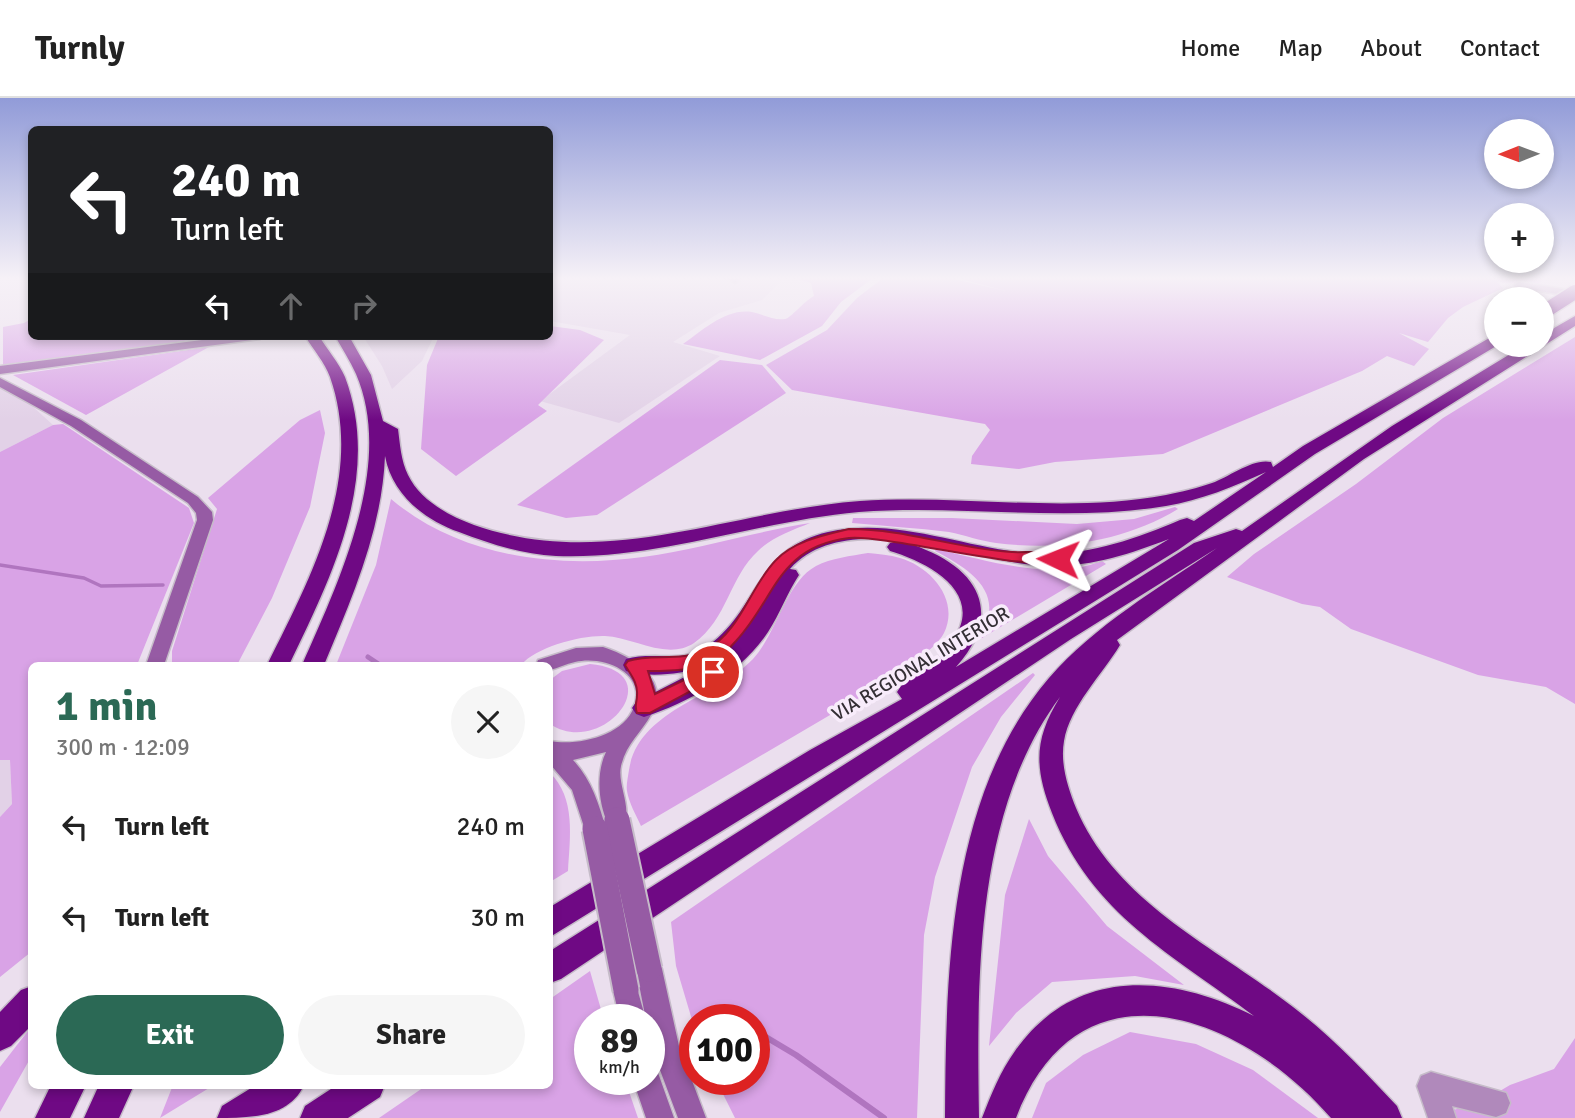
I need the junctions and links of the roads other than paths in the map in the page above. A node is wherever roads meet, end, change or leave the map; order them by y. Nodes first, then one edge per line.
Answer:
1 (229, 340) edge
2 (315, 340) edge
3 (344, 340) edge
4 (1484, 347) edge
5 (1515, 357) edge
6 (0, 370) edge
7 (2, 385) edge
8 (374, 423) junction
9 (1309, 450) junction
10 (1224, 507) junction
11 (1261, 526) junction
12 (1118, 629) junction
13 (156, 662) edge
14 (279, 662) edge
15 (314, 662) edge
16 (551, 662) edge
17 (634, 665) junction
18 (644, 708) junction
19 (628, 730) junction
20 (553, 751) edge
21 (553, 753) edge
22 (819, 757) junction
23 (605, 823) junction
24 (553, 921) edge
25 (553, 966) edge
26 (629, 1004) edge
27 (28, 1005) edge
28 (0, 1035) edge
29 (67, 1089) edge
30 (281, 1089) edge
31 (362, 1089) edge
32 (652, 1095) edge
33 (1496, 1103) dead end
34 (52, 1118) edge
35 (234, 1118) edge
36 (317, 1118) edge
37 (660, 1118) edge
38 (692, 1118) edge
39 (962, 1118) edge
40 (999, 1118) edge
41 (1353, 1118) edge
42 (1385, 1118) edge
43 (1442, 1118) edge

1 - 6 main road
2 - 14 highway
3 - 8 highway
4 - 9 highway, VIA REGIONAL INTERIOR
5 - 11 highway
7 - 13 main road
8 - 9 highway
8 - 15 highway
9 - 10 highway, VIA REGIONAL INTERIOR
10 - 17 highway
10 - 22 highway, VIA REGIONAL INTERIOR
11 - 12 highway
11 - 25 highway
12 - 39 highway
12 - 42 highway
16 - 17 main road
17 - 18 main road
18 - 19 main road
18 - 22 highway
19 - 20 main road
19 - 23 main road
21 - 23 main road
22 - 24 highway, VIA REGIONAL INTERIOR
23 - 26 main road, bridge
23 - 38 main road, bridge
27 - 28 highway
29 - 34 highway
30 - 35 highway
31 - 36 highway
32 - 37 main road
33 - 43 street
40 - 41 highway

